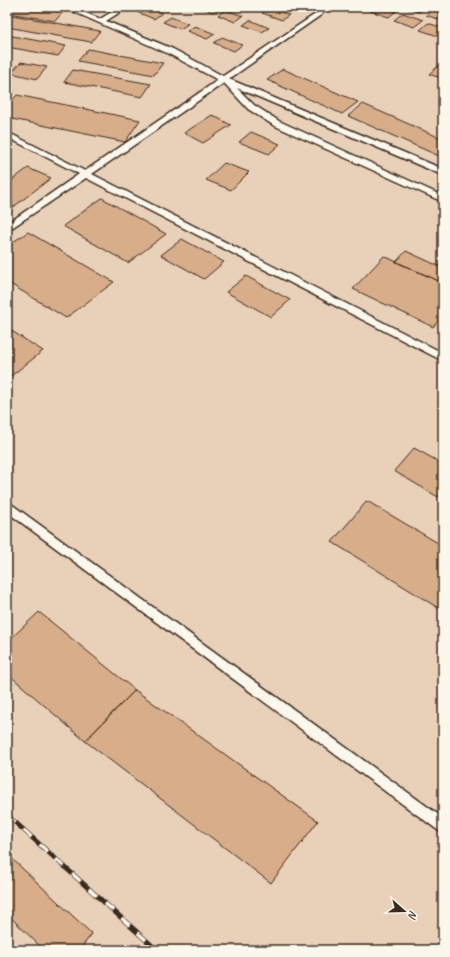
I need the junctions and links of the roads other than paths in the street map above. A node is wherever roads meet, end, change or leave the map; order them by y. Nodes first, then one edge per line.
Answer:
1 (66, 7) edge
2 (125, 7) edge
3 (325, 7) edge
4 (100, 22) junction
5 (225, 80) junction
6 (7, 134) edge
7 (443, 172) edge
8 (85, 173) junction
9 (443, 198) edge
10 (7, 228) edge
11 (443, 357) edge
12 (7, 506) edge
13 (443, 827) edge

1 - 4 lane
2 - 4 lane
3 - 5 lane
4 - 5 lane
5 - 7 lane
5 - 8 lane
5 - 9 lane
6 - 8 lane
8 - 10 lane
8 - 11 lane
12 - 13 lane

